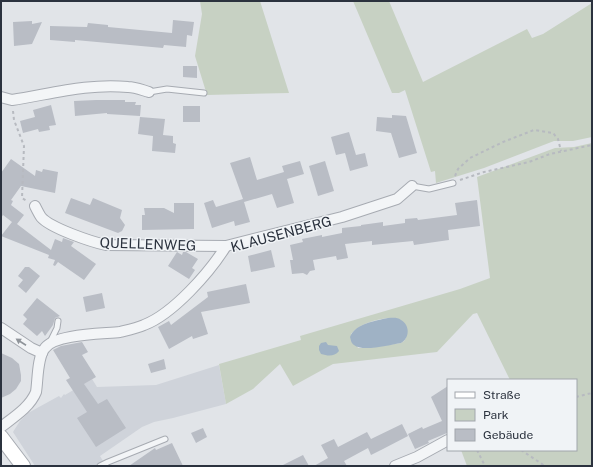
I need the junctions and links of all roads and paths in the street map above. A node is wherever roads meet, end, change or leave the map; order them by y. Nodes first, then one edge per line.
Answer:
1 (149, 92) joint
2 (204, 93) dead end
3 (1, 97) edge
4 (12, 100) junction
5 (592, 145) edge
6 (561, 151) junction
7 (453, 183) junction
8 (412, 186) joint
9 (35, 206) joint
10 (226, 246) junction
11 (58, 321) dead end
12 (1, 328) edge
13 (50, 343) junction
14 (42, 353) junction
15 (592, 393) edge
16 (577, 397) edge
17 (1, 427) edge
18 (1, 437) edge
19 (165, 439) dead end
20 (447, 441) edge
21 (478, 451) edge
22 (522, 451) edge
23 (18, 463) edge
24 (100, 466) edge
25 (395, 466) edge
26 (485, 466) edge
27 (545, 466) edge

1 - 2 lane
1 - 4 street
3 - 4 street
4 - 9 path
5 - 6 path
6 - 7 path
6 - 7 path
7 - 8 lane, KLAUSENBERG
8 - 10 street, KLAUSENBERG
9 - 10 street, QUELLENWEG
10 - 13 street, KLAUSENBERG
11 - 13 lane
14 -> 12 street
13 - 14 street
14 - 17 street
15 - 16 path
18 - 23 main road
19 - 24 lane
20 - 25 street
21 - 26 path
22 - 27 path

